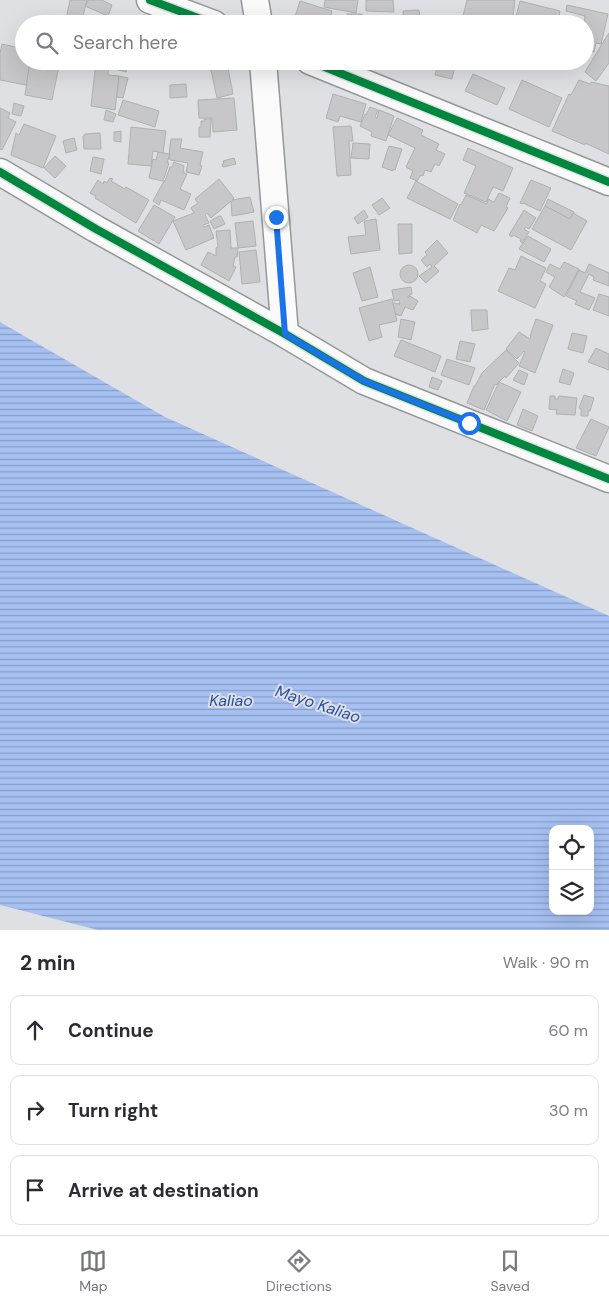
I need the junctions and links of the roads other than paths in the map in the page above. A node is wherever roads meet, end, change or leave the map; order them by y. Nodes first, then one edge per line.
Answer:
1 (150, 0) edge
2 (255, 0) edge
3 (190, 15) edge
4 (258, 15) edge
5 (264, 70) edge
6 (332, 70) edge
7 (0, 172) edge
8 (609, 182) edge
9 (285, 334) junction
10 (609, 479) edge

1 - 3 street
2 - 4 street
5 - 9 street
6 - 8 street
7 - 9 street
9 - 10 street

